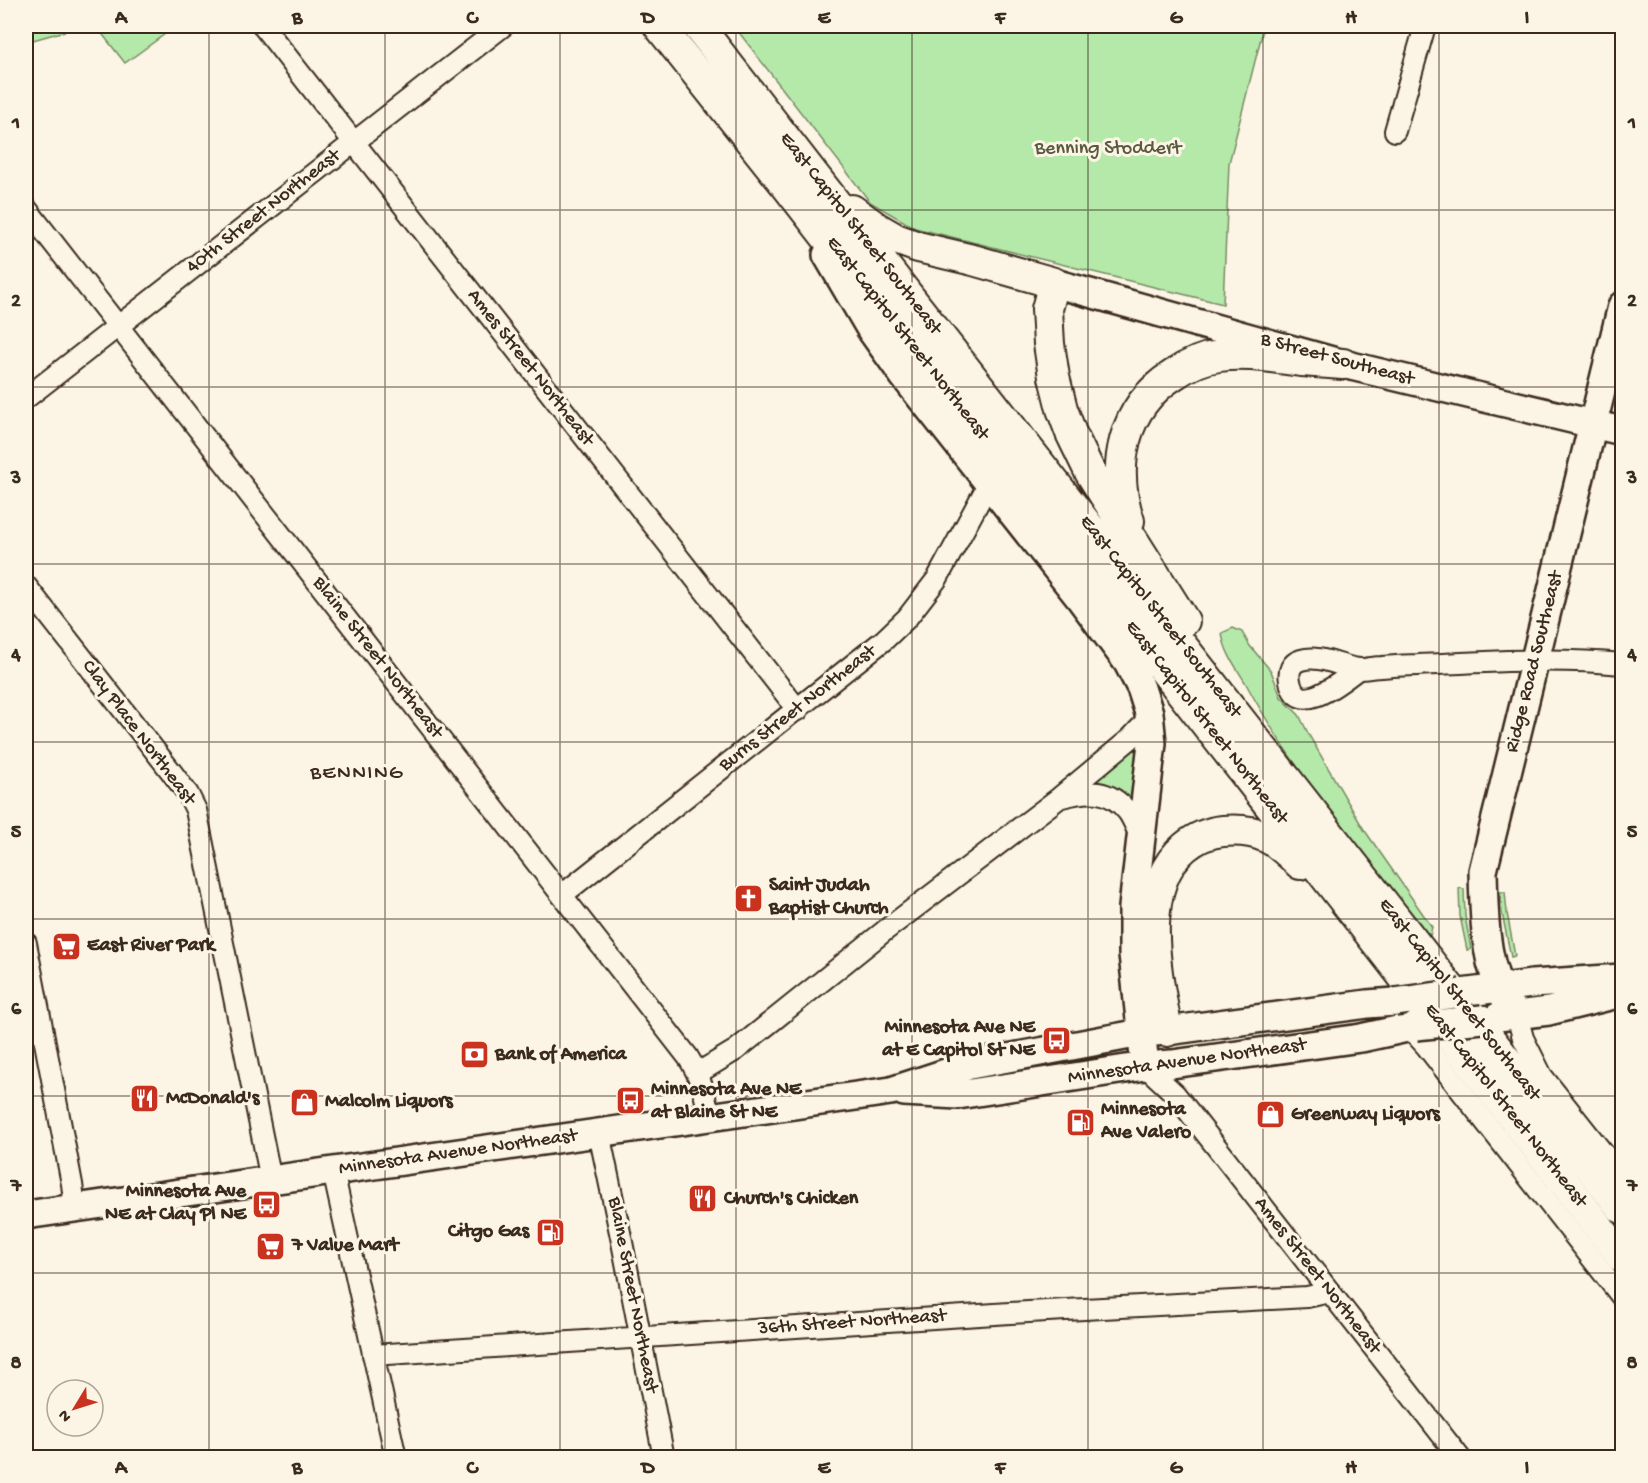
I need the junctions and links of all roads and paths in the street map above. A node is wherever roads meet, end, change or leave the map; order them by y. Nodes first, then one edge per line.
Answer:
1 (263, 26) edge
2 (503, 26) edge
3 (659, 26) edge
4 (698, 26) edge
5 (1425, 26) edge
6 (1395, 131) dead end
7 (354, 142) junction
8 (801, 181) junction
9 (26, 208) edge
10 (1054, 283) junction
11 (1623, 306) edge
12 (118, 326) junction
13 (1343, 364) junction
14 (1616, 365) edge
15 (26, 398) edge
16 (1594, 424) junction
17 (1623, 431) edge
18 (989, 483) junction
19 (1148, 562) junction
20 (26, 586) edge
21 (1536, 660) junction
22 (1623, 664) edge
23 (1358, 669) dead end
24 (798, 710) junction
25 (1149, 713) junction
26 (1278, 767) junction
27 (1059, 798) junction
28 (1142, 838) junction
29 (562, 895) junction
30 (26, 943) edge
31 (1397, 967) junction
32 (1623, 978) edge
33 (1499, 988) junction
34 (1623, 993) edge
35 (1517, 1015) junction
36 (1412, 1026) junction
37 (1154, 1032) junction
38 (1172, 1064) junction
39 (1145, 1066) junction
40 (698, 1073) junction
41 (891, 1091) junction
42 (1175, 1094) junction
43 (709, 1117) junction
44 (599, 1133) junction
45 (333, 1171) junction
46 (1623, 1178) edge
47 (271, 1180) junction
48 (75, 1208) junction
49 (1623, 1208) edge
50 (26, 1215) edge
51 (1623, 1257) edge
52 (1329, 1292) junction
53 (1623, 1297) edge
54 (641, 1338) junction
55 (373, 1355) junction
56 (396, 1458) edge
57 (664, 1458) edge
58 (1460, 1458) edge

1 - 7 street, Ames Street Northeast
2 - 7 street, 40th Street Northeast
3 - 8 main road, East Capitol Street Northeast
4 - 8 main road, East Capitol Street Southeast
5 - 6 street
7 - 12 street, 40th Street Northeast
7 - 24 street, Ames Street Northeast
8 - 10 main road
8 - 18 main road, East Capitol Street Northeast
8 - 26 main road, East Capitol Street Southeast
8 - 31 main road, East Capitol Street Northeast
9 - 12 street, Blaine Street Northeast
10 - 13 main road, B Street Southeast
10 - 19 main road
11 - 14 main road, Ridge Road Southeast
12 - 15 street, 40th Street Northeast
12 - 29 street, Blaine Street Northeast
13 - 16 main road, B Street Southeast
13 - 19 main road
14 - 16 main road, Ridge Road Southeast
16 - 17 main road, B Street Southeast
16 - 21 main road, Ridge Road Southeast
18 - 24 street, Burns Street Northeast
18 - 25 main road, East Capitol Street Northeast
19 - 26 main road
20 - 47 street, Clay Place Northeast
21 - 22 street
21 - 23 street
21 - 33 main road, Ridge Road Southeast
24 - 29 street, Burns Street Northeast
25 - 27 street
25 - 28 main road, East Capitol Street Northeast
26 - 49 main road, East Capitol Street Southeast
27 - 28 street
27 - 40 street
28 - 37 main road, East Capitol Street Northeast
29 - 40 street, Blaine Street Northeast
30 - 48 street
31 - 37 main road
31 - 51 main road, East Capitol Street Northeast
32 - 33 main road, Minnesota Avenue Northeast
33 - 35 main road, Ridge Road Southeast
33 - 37 main road, Minnesota Avenue Northeast, bridge
34 - 35 main road, Minnesota Avenue Northeast
35 - 36 main road, Minnesota Avenue Northeast, bridge
35 - 46 street, East Capitol Street Southeast
36 - 38 main road, Minnesota Avenue Northeast
36 - 53 street, East Capitol Street Northeast
37 - 38 main road
37 - 39 main road
37 - 41 main road, Minnesota Avenue Northeast
38 - 39 main road, Minnesota Avenue Northeast
38 - 42 street
39 - 41 main road, Minnesota Avenue Northeast
39 - 42 street, Ames Street Northeast
40 - 43 street, Blaine Street Northeast
41 - 43 main road, Minnesota Avenue Northeast
42 - 52 street, Ames Street Northeast
43 - 44 main road, Minnesota Avenue Northeast
44 - 45 main road, Minnesota Avenue Northeast
44 - 54 street, Blaine Street Northeast
45 - 47 main road, Minnesota Avenue Northeast
45 - 55 street
47 - 48 main road, Minnesota Avenue Northeast
48 - 50 main road, Minnesota Avenue Northeast
52 - 54 street, 36th Street Northeast
52 - 58 street, Ames Street Northeast
54 - 55 street, 36th Street Northeast
54 - 57 street, Blaine Street Northeast
55 - 56 street

